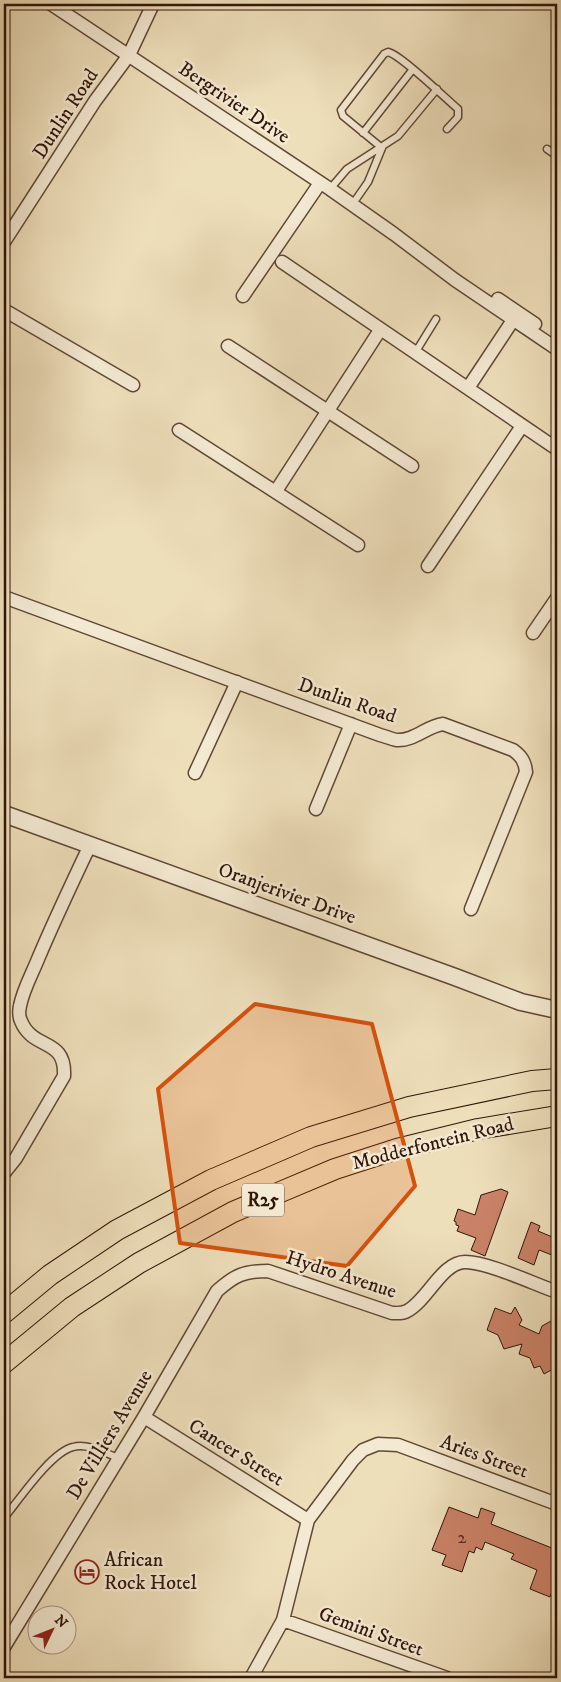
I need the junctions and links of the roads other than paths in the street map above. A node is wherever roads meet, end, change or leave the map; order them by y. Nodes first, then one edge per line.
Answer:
1 (51, 4) edge
2 (153, 4) edge
3 (129, 55) junction
4 (413, 69) junction
5 (437, 90) junction
6 (447, 129) dead end
7 (363, 133) junction
8 (382, 148) junction
9 (547, 148) dead end
10 (557, 156) edge
11 (325, 186) junction
12 (352, 205) junction
13 (4, 242) edge
14 (282, 262) dead end
15 (242, 296) dead end
16 (4, 310) edge
17 (516, 316) junction
18 (436, 319) dead end
19 (380, 330) junction
20 (557, 339) edge
21 (228, 346) dead end
22 (557, 349) edge
23 (415, 353) junction
24 (133, 385) dead end
25 (468, 388) junction
26 (328, 411) junction
27 (522, 426) junction
28 (179, 430) dead end
29 (557, 449) edge
30 (412, 466) dead end
31 (276, 491) junction
32 (358, 545) dead end
33 (428, 566) dead end
34 (4, 597) edge
35 (557, 598) edge
36 (533, 633) dead end
37 (236, 682) junction
38 (351, 724) junction
39 (195, 773) dead end
40 (316, 809) dead end
41 (4, 814) edge
42 (90, 845) junction
43 (471, 909) dead end
44 (557, 1010) edge
45 (557, 1079) edge
46 (557, 1116) edge
47 (4, 1173) edge
48 (268, 1271) joint
49 (557, 1292) edge
50 (4, 1313) edge
51 (4, 1363) edge
52 (144, 1418) junction
53 (118, 1458) junction
54 (557, 1504) edge
55 (4, 1518) edge
56 (308, 1520) junction
57 (283, 1620) junction
58 (4, 1647) edge
59 (251, 1678) edge
60 (447, 1678) edge

1 - 3 street, Bergrivier Drive
2 - 3 street, Dunlin Road
3 - 11 street, Bergrivier Drive
3 - 13 street, Dunlin Road
4 - 5 lane
4 - 7 lane
4 - 7 lane
5 - 6 lane
5 - 8 lane
7 - 8 lane
8 - 11 lane
8 - 12 lane
9 - 10 lane
11 - 12 street, Bergrivier Drive
11 - 15 street
12 - 17 street, Bergrivier Drive
14 - 19 street
16 - 24 street
17 - 20 street, Bergrivier Drive
17 - 22 street, Bergrivier Drive
17 - 25 street
18 - 23 lane
19 - 23 street
19 - 26 street
21 - 26 street
23 - 25 street
25 - 27 street
26 - 30 street
26 - 31 street
27 - 29 street
27 - 33 street
28 - 31 street
31 - 32 street
34 - 37 street, Dunlin Road
35 - 36 street
37 - 38 street, Dunlin Road
37 - 39 street
38 - 40 street
38 - 43 street, Dunlin Road
41 - 42 street, Oranjerivier Drive
42 - 44 street, Oranjerivier Drive
42 - 47 street
45 - 50 main road, Modderfontein Road / R25
46 - 51 main road, Modderfontein Road / R25
48 - 49 street, Hydro Avenue
48 - 52 street, De Villiers Avenue
52 - 53 street, De Villiers Avenue
52 - 56 street, Cancer Street
53 - 55 lane
53 - 58 street, De Villiers Avenue
54 - 56 street, Aries Street
56 - 57 street
57 - 59 street
57 - 60 street, Gemini Street

